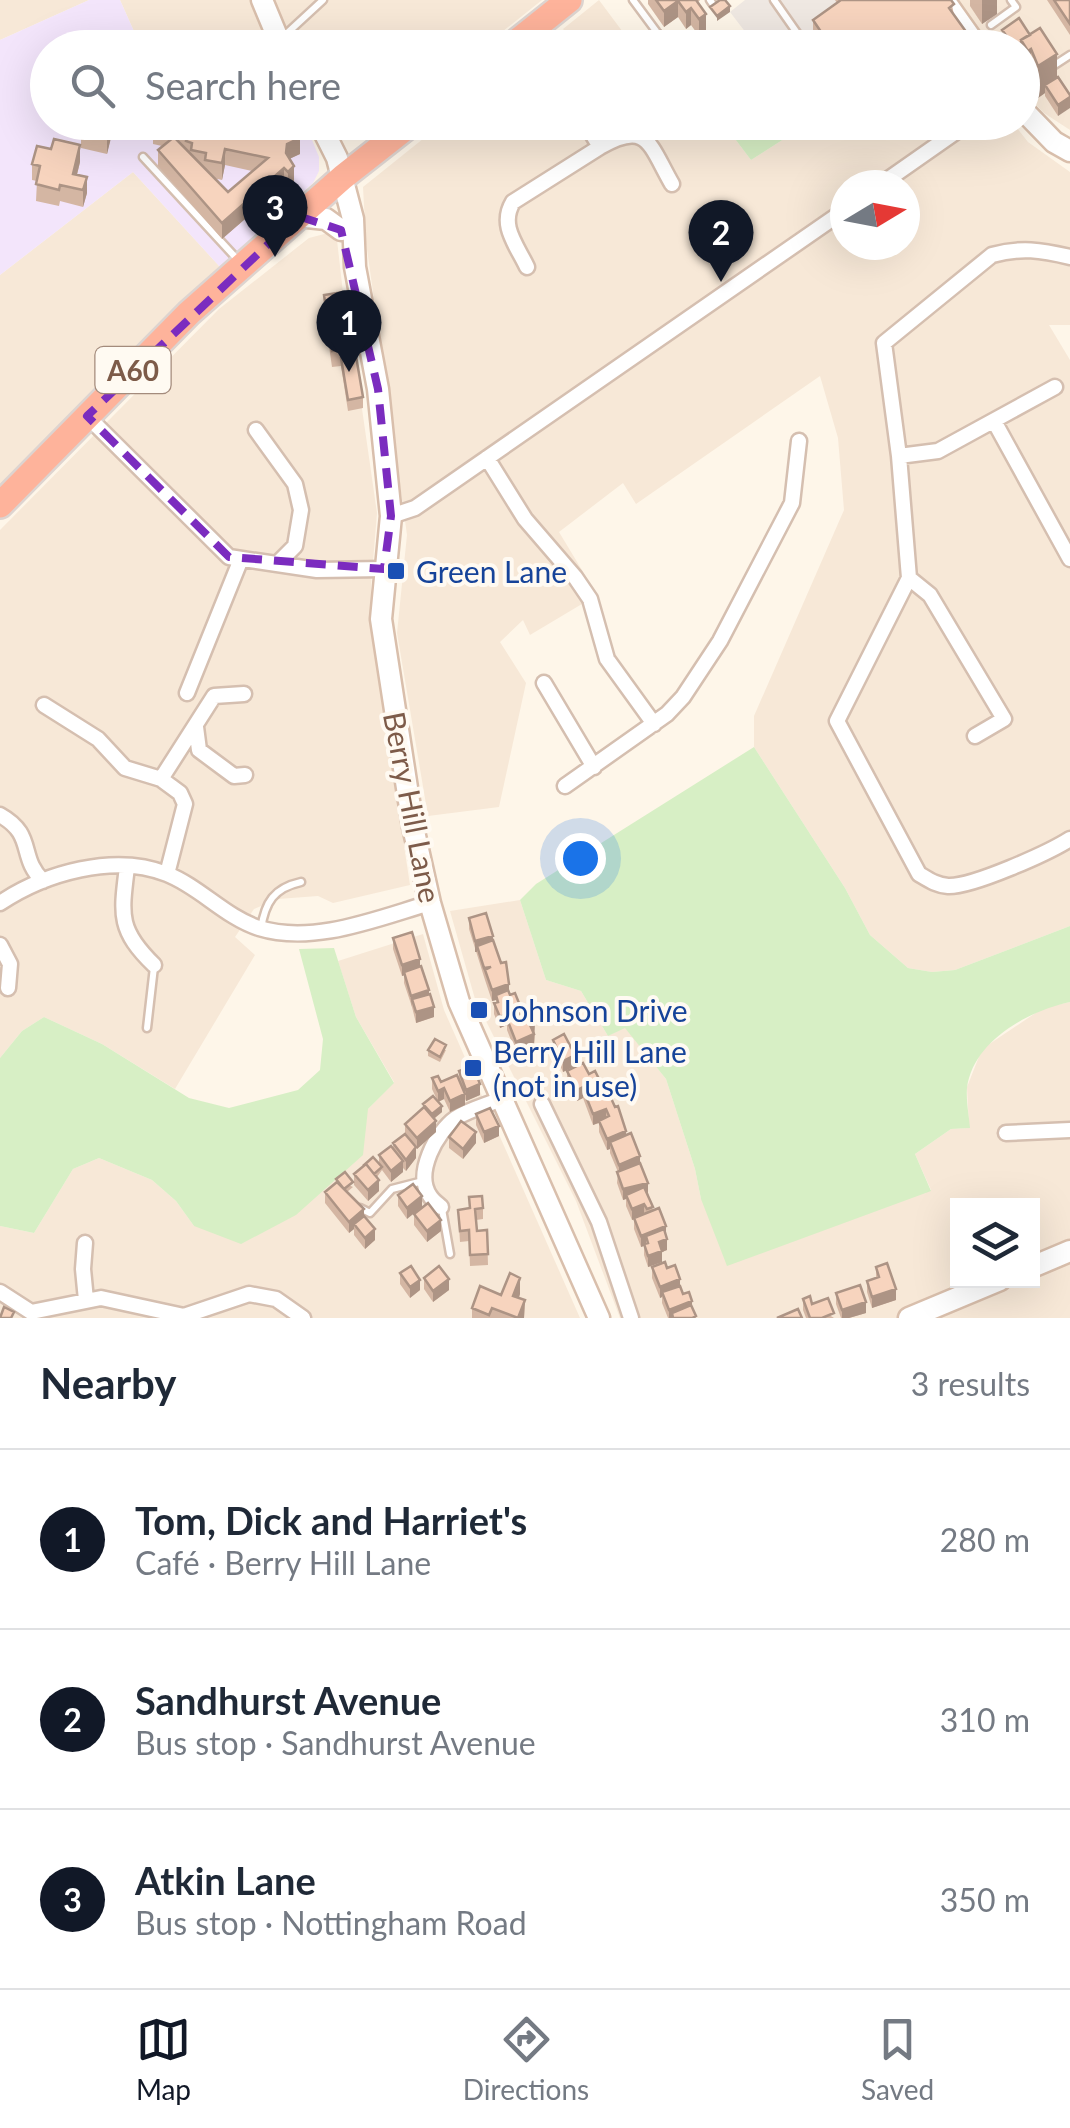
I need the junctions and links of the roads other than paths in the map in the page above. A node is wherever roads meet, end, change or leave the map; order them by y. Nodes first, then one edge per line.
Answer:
1 (262, 0) edge
2 (323, 0) edge
3 (569, 0) edge
4 (634, 0) edge
5 (774, 0) edge
6 (944, 0) edge
7 (1011, 0) edge
8 (991, 25) dead end
9 (275, 30) edge
10 (294, 30) edge
11 (538, 30) edge
12 (655, 30) edge
13 (795, 30) edge
14 (965, 30) edge
15 (1070, 55) edge
16 (1050, 68) edge
17 (1040, 128) edge
18 (323, 140) edge
19 (390, 140) edge
20 (596, 140) edge
21 (613, 140) edge
22 (645, 140) edge
23 (944, 140) edge
24 (600, 147) junction
25 (1070, 151) edge
26 (143, 157) dead end
27 (901, 170) edge
28 (337, 182) junction
29 (672, 184) dead end
30 (298, 216) junction
31 (830, 220) edge
32 (341, 230) junction
33 (1070, 257) edge
34 (242, 265) junction
35 (527, 267) dead end
36 (355, 268) junction
37 (1055, 387) dead end
38 (87, 416) junction
39 (994, 421) junction
40 (256, 430) dead end
41 (799, 441) dead end
42 (899, 456) junction
43 (486, 458) junction
44 (0, 506) edge
45 (391, 516) junction
46 (1064, 534) edge
47 (241, 559) junction
48 (1070, 559) edge
49 (276, 564) junction
50 (384, 569) junction
51 (909, 578) junction
52 (544, 683) dead end
53 (187, 694) dead end
54 (244, 694) dead end
55 (44, 706) dead end
56 (654, 724) junction
57 (196, 726) junction
58 (974, 736) dead end
59 (594, 767) junction
60 (245, 775) dead end
61 (161, 780) junction
62 (566, 786) dead end
63 (0, 815) edge
64 (1070, 840) edge
65 (127, 867) junction
66 (167, 874) junction
67 (44, 880) junction
68 (301, 882) dead end
69 (430, 902) junction
70 (0, 904) edge
71 (261, 929) junction
72 (0, 946) edge
73 (154, 965) joint
74 (8, 988) dead end
75 (147, 1028) dead end
76 (501, 1099) junction
77 (542, 1104) dead end
78 (1070, 1130) edge
79 (1011, 1138) dead end
80 (424, 1181) junction
81 (352, 1200) edge
82 (442, 1208) joint
83 (84, 1244) dead end
84 (1070, 1252) edge
85 (450, 1254) dead end
86 (1040, 1264) edge
87 (981, 1288) edge
88 (0, 1292) edge
89 (86, 1300) junction
90 (48, 1314) edge
91 (184, 1317) edge
92 (304, 1318) edge
93 (599, 1318) edge
94 (631, 1318) edge
95 (908, 1318) edge

1 - 9 street
2 - 10 lane
3 - 11 highway
4 - 12 lane
5 - 13 lane
6 - 14 street
7 - 8 lane
15 - 16 lane
17 - 25 street
18 - 28 street
19 - 28 highway, A60
20 - 24 street
21 - 24 street
22 - 29 street
23 - 27 street
24 - 35 street
26 - 34 lane
28 - 30 highway, A60
28 - 32 street, Berry Hill Lane
28 - 36 street, Berry Hill Lane
30 - 32 street
30 - 34 highway, A60
31 - 43 street
32 - 36 street, Berry Hill Lane
33 - 42 street
34 - 38 highway, A60
36 - 45 street, Berry Hill Lane
37 - 39 street
38 - 44 highway, A60
38 - 47 street
39 - 42 street
39 - 46 street
40 - 49 street
41 - 56 street
42 - 51 street
43 - 45 street
43 - 56 street
45 - 50 street, Berry Hill Lane
46 - 48 street
47 - 49 street
47 - 53 street
49 - 50 street
50 - 69 street, Berry Hill Lane
51 - 58 street
51 - 64 street
52 - 59 street
54 - 57 street
55 - 61 street
56 - 59 street
57 - 60 street
57 - 61 street
59 - 62 street
61 - 66 street
63 - 67 street
65 - 66 street
65 - 67 street
65 - 73 street
66 - 71 street
67 - 70 street
68 - 71 lane
69 - 71 street
69 - 76 street, Berry Hill Lane
72 - 74 street
73 - 75 lane
76 - 80 street
76 - 93 street, Berry Hill Lane
77 - 94 street
78 - 79 street
80 - 81 lane
80 - 82 street
82 - 85 lane
83 - 89 street
84 - 86 street
87 - 95 street
88 - 90 street
89 - 90 street
89 - 91 street
91 - 92 street

